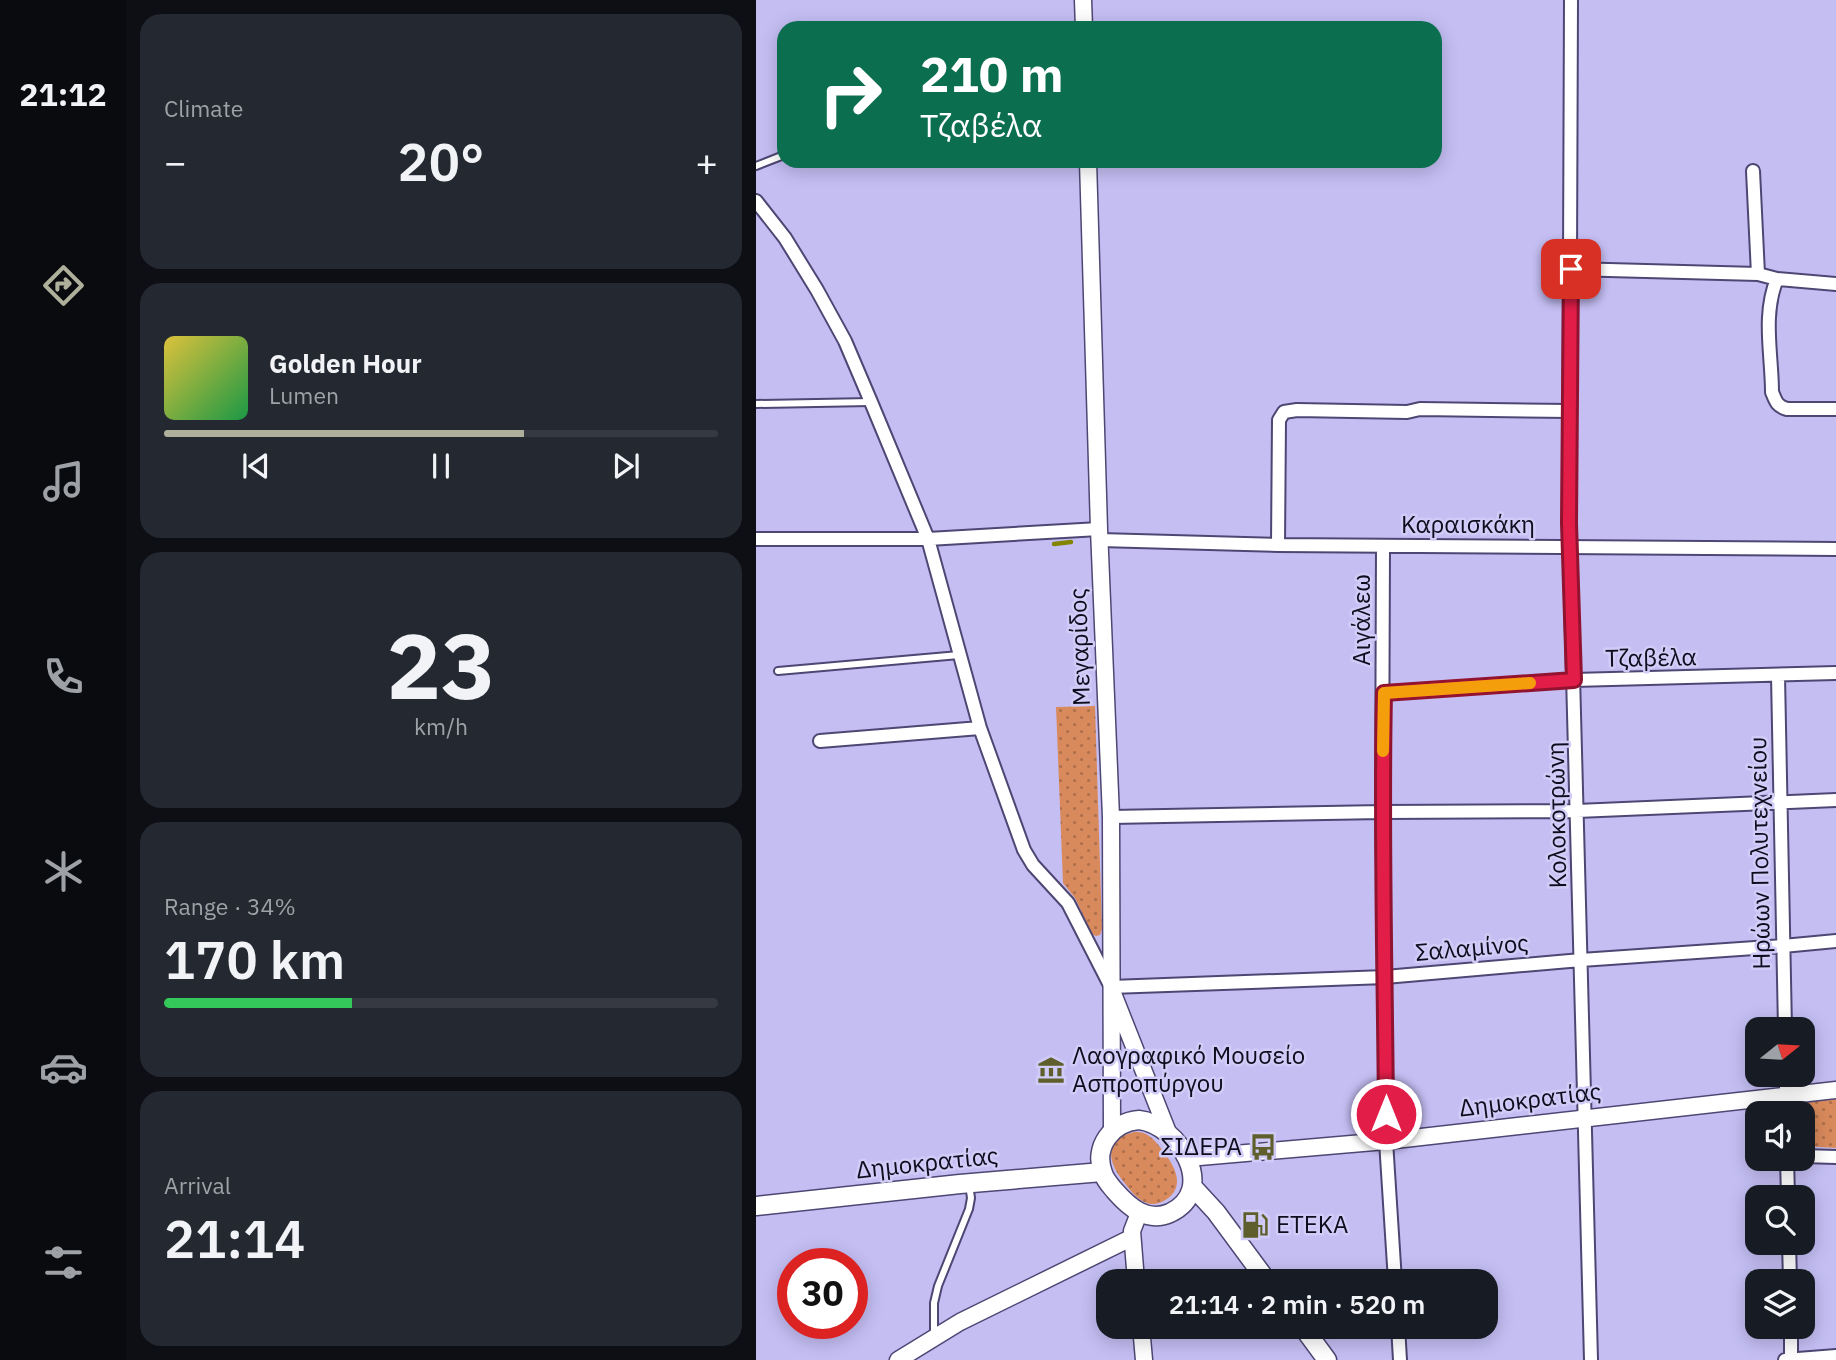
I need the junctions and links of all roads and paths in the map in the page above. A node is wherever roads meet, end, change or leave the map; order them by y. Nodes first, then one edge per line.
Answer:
1 (1083, 0) edge
2 (1571, 0) edge
3 (1084, 21) edge
4 (777, 158) edge
5 (756, 166) edge
6 (1088, 168) edge
7 (1753, 171) dead end
8 (756, 201) edge
9 (1571, 269) junction
10 (1758, 274) junction
11 (1777, 279) junction
12 (1836, 284) edge
13 (871, 402) junction
14 (756, 404) edge
15 (1836, 409) edge
16 (1570, 411) junction
17 (1100, 535) junction
18 (756, 539) edge
19 (928, 539) junction
20 (1278, 545) junction
21 (1571, 546) junction
22 (1383, 547) junction
23 (1836, 549) edge
24 (959, 655) junction
25 (778, 671) dead end
26 (1836, 673) edge
27 (1778, 676) junction
28 (1574, 680) junction
29 (1384, 693) junction
30 (980, 728) junction
31 (820, 741) dead end
32 (1836, 800) edge
33 (1780, 803) junction
34 (1577, 811) junction
35 (1382, 812) junction
36 (1111, 817) junction
37 (1836, 941) edge
38 (1783, 946) junction
39 (1581, 960) junction
40 (1385, 977) junction
41 (1111, 987) junction
42 (1785, 1017) edge
43 (1786, 1087) edge
44 (1836, 1090) edge
45 (1786, 1096) junction
46 (1786, 1101) edge
47 (1585, 1119) junction
48 (1112, 1131) junction
49 (1169, 1135) junction
50 (1386, 1142) junction
51 (1815, 1156) edge
52 (1836, 1157) edge
53 (1188, 1158) junction
54 (1102, 1171) junction
55 (969, 1183) junction
56 (1192, 1186) junction
57 (756, 1206) edge
58 (1139, 1213) junction
59 (1131, 1238) junction
60 (1135, 1269) edge
61 (1258, 1269) edge
62 (1394, 1269) edge
63 (934, 1336) junction
64 (1142, 1339) edge
65 (1312, 1339) edge
66 (1399, 1339) edge
67 (1791, 1339) edge
68 (1836, 1356) edge
69 (898, 1360) edge
70 (1144, 1360) edge
71 (1327, 1360) edge
72 (1400, 1360) edge
73 (1591, 1360) edge
74 (1785, 1360) edge
75 (1791, 1360) edge

1 - 3 street
2 - 9 street, Κολοκοτρώνη
4 - 5 lane
6 - 17 street, Μεγαρίδος
7 - 10 street
8 - 13 street
9 - 10 street
9 - 16 street, Κολοκοτρώνη
10 - 11 street
11 - 12 street
11 - 15 street
13 - 14 lane
13 - 19 street
16 - 20 street
16 - 21 street, Κολοκοτρώνη
17 - 19 street, Καραισκάκη
17 - 20 street, Καραισκάκη
17 - 36 street, Μεγαρίδος
18 - 19 street, Καραισκάκη
19 - 24 street
20 - 22 street, Καραισκάκη
21 - 22 street, Καραισκάκη
21 - 23 street, Καραισκάκη
21 - 28 street, Κολοκοτρώνη
22 - 29 street, Αιγάλεω
24 - 25 lane
24 - 30 street
26 - 27 street, Τζαβέλα
27 - 28 street, Τζαβέλα
27 - 33 street, Ηρώων Πολυτεχνείου
28 - 29 street, Τζαβέλα
28 - 34 street, Κολοκοτρώνη
29 - 35 street, Αιγάλεω
30 - 31 street
30 - 41 street
32 - 33 street
33 - 34 street
33 - 38 street, Ηρώων Πολυτεχνείου
34 - 35 street
34 - 39 street, Κολοκοτρώνη
35 - 36 street
35 - 40 street, Αιγάλεω
36 - 41 street, Μεγαρίδος
37 - 38 street, Σαλαμίνος
38 - 39 street, Σαλαμίνος
38 - 42 street, Ηρώων Πολυτεχνείου
39 - 40 street, Σαλαμίνος
39 - 47 street, Κολοκοτρώνη
40 - 41 street, Σαλαμίνος
40 - 50 street, Αιγάλεω
41 - 48 street, Μεγαρίδος
41 - 49 street
43 - 45 street
44 - 45 street, Δημοκρατίας
45 - 46 street
45 - 47 street, Δημοκρατίας
47 - 50 street, Δημοκρατίας
47 - 73 street, Κολοκοτρώνη
48 - 49 main road
48 - 54 main road
49 - 53 main road
50 - 53 street, Δημοκρατίας
50 - 62 street, Αιγάλεω
51 - 52 street
53 - 56 main road
54 - 55 main road, Δημοκρατίας
54 - 58 main road
55 - 57 main road, Δημοκρατίας
55 - 63 lane
56 - 58 main road
56 - 61 main road
58 - 59 street
59 - 60 street
59 - 63 street
63 - 69 street
64 - 70 street
65 - 71 main road
66 - 72 street
67 - 75 street
68 - 75 street
74 - 75 street

